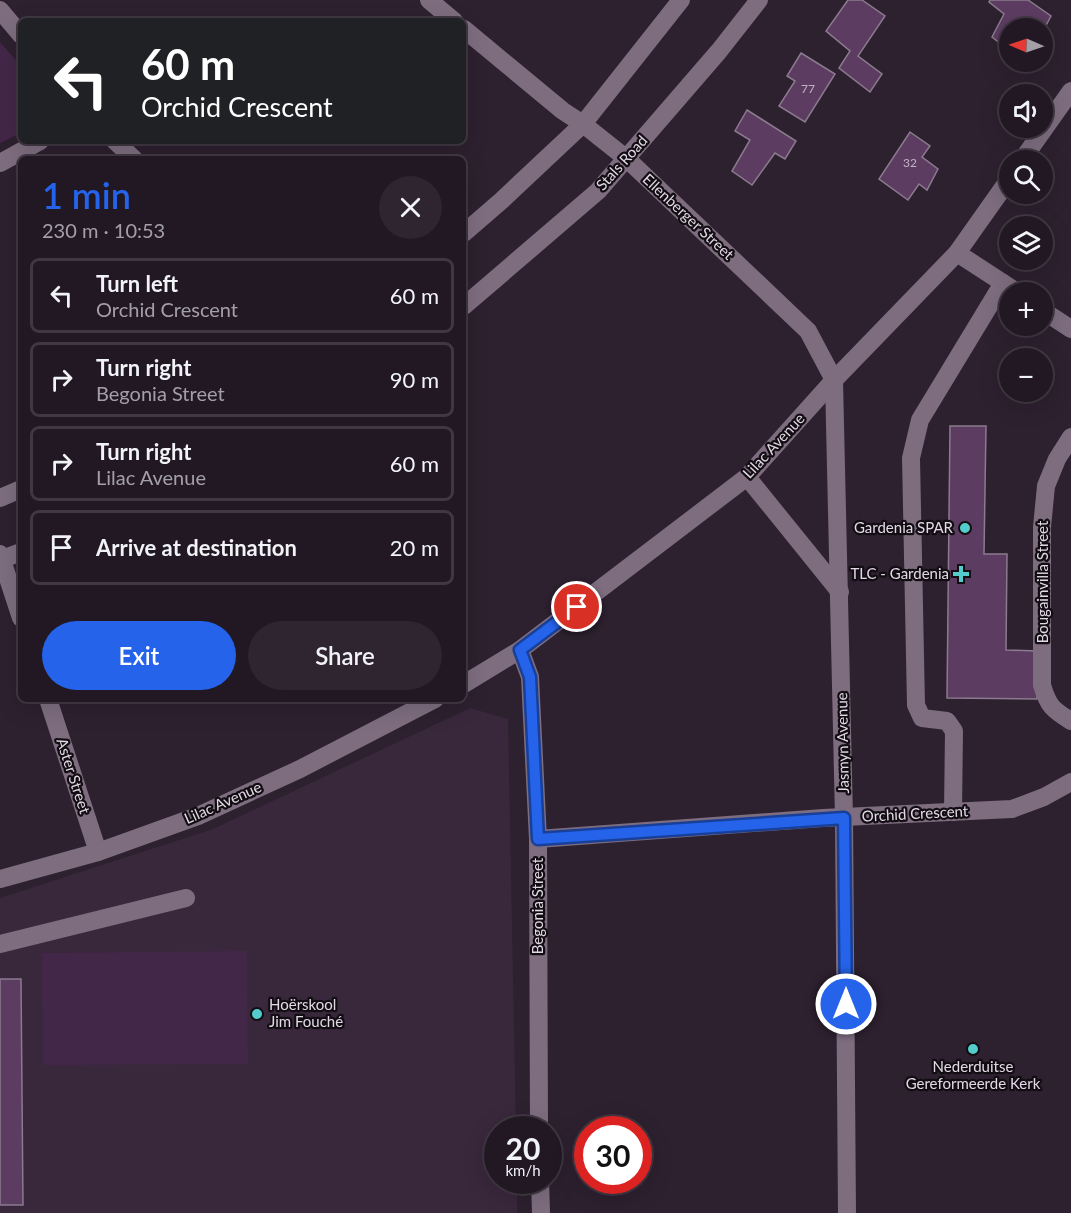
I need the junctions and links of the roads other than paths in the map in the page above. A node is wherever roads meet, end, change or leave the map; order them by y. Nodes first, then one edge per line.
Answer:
1 (429, 0) edge
2 (681, 0) edge
3 (759, 0) edge
4 (0, 10) edge
5 (450, 18) edge
6 (18, 31) edge
7 (466, 31) edge
8 (1071, 91) edge
9 (583, 124) junction
10 (35, 144) edge
11 (118, 144) edge
12 (1029, 150) edge
13 (131, 156) edge
14 (627, 159) junction
15 (0, 163) edge
16 (999, 194) edge
17 (466, 231) edge
18 (957, 253) junction
19 (1001, 282) edge
20 (466, 304) edge
21 (999, 304) edge
22 (1053, 317) edge
23 (1071, 329) edge
24 (834, 381) junction
25 (1071, 437) edge
26 (747, 477) junction
27 (18, 490) edge
28 (0, 498) edge
29 (18, 553) edge
30 (1, 558) edge
31 (840, 592) junction
32 (18, 609) edge
33 (520, 650) junction
34 (466, 683) edge
35 (49, 702) edge
36 (429, 702) edge
37 (1071, 721) edge
38 (1071, 782) edge
39 (953, 812) junction
40 (844, 818) junction
41 (538, 839) junction
42 (98, 852) junction
43 (0, 879) edge
44 (186, 898) dead end
45 (0, 944) edge
46 (539, 1116) edge
47 (540, 1194) edge
48 (541, 1213) edge
49 (847, 1213) edge

1 - 5 street
2 - 9 street
3 - 14 street, Stals Road
4 - 6 street
7 - 9 street, Ellenberger Street
8 - 12 street
9 - 14 street, Ellenberger Street
9 - 17 street
10 - 15 street
11 - 13 street
14 - 20 street, Stals Road
14 - 24 street, Ellenberger Street
16 - 18 street, Lilac Avenue
18 - 19 street
18 - 24 street, Lilac Avenue
21 - 39 street
22 - 23 street
24 - 26 street, Lilac Avenue
24 - 31 street, Jasmyn Avenue
25 - 37 street, Bougainvilla Street
26 - 31 street
26 - 33 street, Lilac Avenue
27 - 28 street
29 - 30 street
30 - 32 street
31 - 40 street, Jasmyn Avenue
33 - 34 street, Lilac Avenue
33 - 41 street, Begonia Street
35 - 42 street, Aster Street
36 - 42 street, Lilac Avenue
38 - 39 street, Orchid Crescent
39 - 40 street, Orchid Crescent
40 - 41 street, Orchid Crescent
40 - 49 street, Jasmyn Avenue
41 - 46 street, Begonia Street
42 - 43 street, Lilac Avenue
44 - 45 street
47 - 48 street

